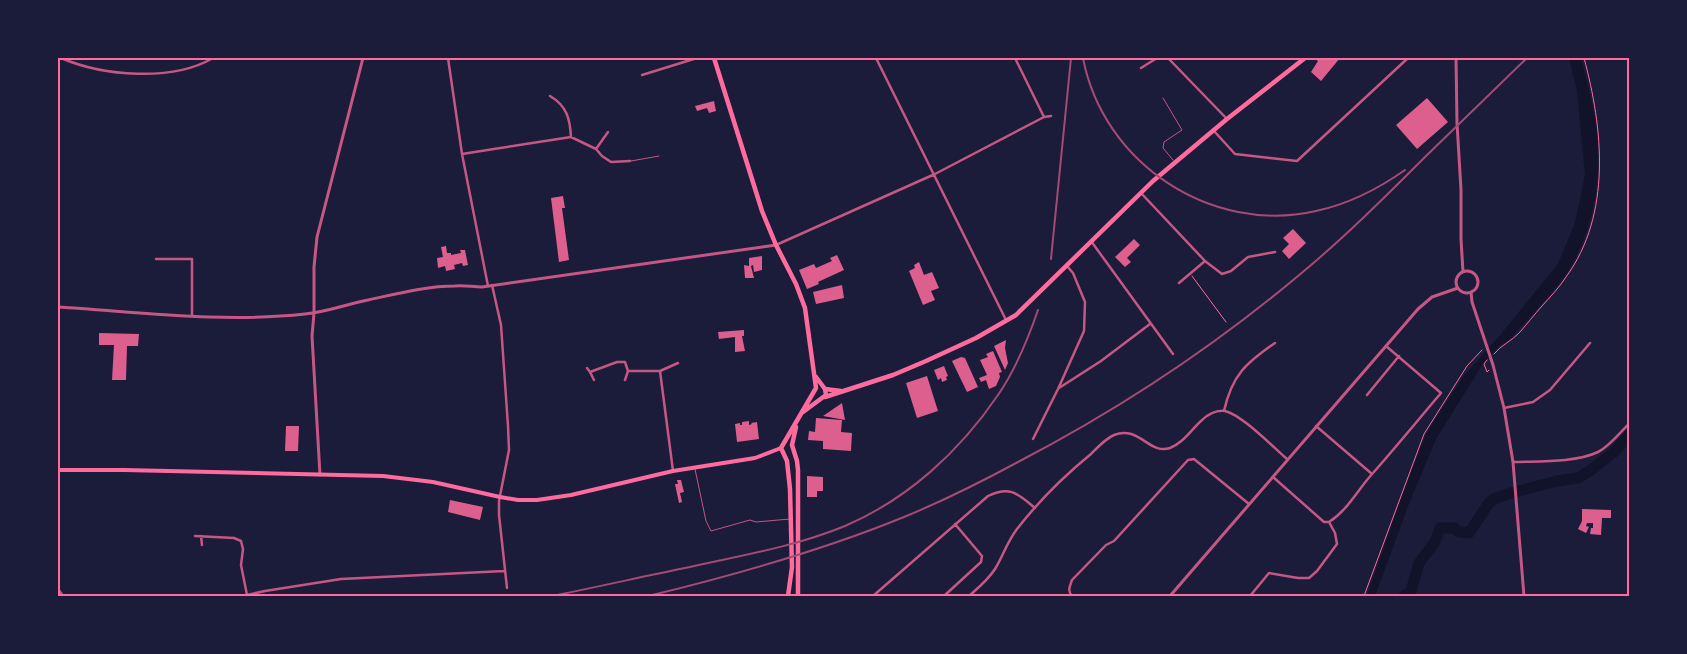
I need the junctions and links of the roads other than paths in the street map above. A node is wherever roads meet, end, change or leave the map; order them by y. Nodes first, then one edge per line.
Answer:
1 (61, 58) edge
2 (213, 58) edge
3 (363, 58) edge
4 (448, 58) edge
5 (697, 58) edge
6 (714, 58) edge
7 (876, 58) edge
8 (1015, 58) edge
9 (1156, 58) edge
10 (1168, 58) edge
11 (1305, 58) edge
12 (1408, 58) edge
13 (1456, 58) edge
14 (1141, 68) dead end
15 (642, 75) dead end
16 (550, 96) dead end
17 (1162, 98) dead end
18 (1051, 116) dead end
19 (1044, 117) junction
20 (1227, 119) junction
21 (1214, 131) junction
22 (608, 132) dead end
23 (571, 137) junction
24 (596, 149) junction
25 (462, 154) junction
26 (659, 156) dead end
27 (630, 161) joint
28 (1175, 163) junction
29 (935, 174) junction
30 (1141, 193) junction
31 (1091, 241) junction
32 (776, 245) junction
33 (1275, 252) dead end
34 (156, 259) dead end
35 (1205, 260) junction
36 (1066, 266) junction
37 (1462, 272) junction
38 (1179, 283) dead end
39 (490, 285) junction
40 (1458, 288) junction
41 (1471, 292) junction
42 (58, 307) edge
43 (314, 313) junction
44 (192, 316) junction
45 (1007, 321) junction
46 (1150, 324) junction
47 (1275, 343) dead end
48 (1590, 343) dead end
49 (1386, 346) junction
50 (1173, 354) dead end
51 (1398, 356) junction
52 (678, 363) dead end
53 (587, 368) dead end
54 (628, 371) junction
55 (660, 371) junction
56 (590, 372) junction
57 (815, 376) junction
58 (594, 380) dead end
59 (624, 380) dead end
60 (824, 388) junction
61 (1058, 389) junction
62 (815, 390) junction
63 (844, 392) junction
64 (1366, 395) dead end
65 (823, 398) junction
66 (1504, 408) junction
67 (1224, 411) junction
68 (802, 413) junction
69 (797, 423) junction
70 (1630, 423) edge
71 (1316, 426) junction
72 (1033, 439) dead end
73 (784, 443) junction
74 (793, 447) junction
75 (781, 450) junction
76 (1288, 459) junction
77 (1513, 462) junction
78 (695, 468) junction
79 (58, 470) edge
80 (673, 471) junction
81 (320, 474) junction
82 (1372, 474) junction
83 (1273, 477) junction
84 (500, 497) junction
85 (1250, 504) junction
86 (1035, 508) junction
87 (791, 520) junction
88 (1329, 522) junction
89 (955, 524) junction
90 (195, 536) dead end
91 (201, 536) junction
92 (202, 544) dead end
93 (795, 566) junction
94 (504, 570) junction
95 (507, 588) dead end
96 (58, 589) edge
97 (247, 595) edge
98 (63, 596) edge
99 (242, 596) edge
100 (788, 596) edge
101 (798, 596) edge
102 (873, 596) edge
103 (944, 596) edge
104 (969, 596) edge
105 (1072, 596) edge
106 (1170, 596) edge
107 (1250, 596) edge
108 (1524, 596) edge

1 - 2 street
3 - 43 street
4 - 25 street
5 - 15 street
6 - 32 main road
7 - 29 street
8 - 19 street
9 - 14 street
10 - 20 street
11 - 20 main road
12 - 21 street
13 - 37 street
16 - 23 street
17 - 28 lane
18 - 19 street
19 - 29 street
20 - 21 main road
21 - 28 main road
22 - 24 street
23 - 24 street
23 - 25 street
24 - 27 street
25 - 39 street
26 - 27 lane
28 - 30 main road
29 - 32 street
29 - 45 street
30 - 31 main road
30 - 35 street
31 - 36 main road
31 - 46 street
32 - 39 street
32 - 57 main road
33 - 35 street
34 - 44 street
35 - 38 street
36 - 45 main road
36 - 61 street
37 - 40 street
37 - 41 street
39 - 43 street
39 - 84 street
40 - 41 street
40 - 49 street
41 - 66 street
42 - 44 street
43 - 44 street
43 - 81 street
45 - 63 main road
46 - 50 street
46 - 61 street
47 - 67 street
48 - 66 street
49 - 51 street
49 - 71 street
51 - 64 street
51 - 82 street
52 - 55 street
53 - 56 street
54 - 55 street
54 - 56 street
54 - 59 street
55 - 80 street
56 - 58 street
57 - 60 main road
57 - 62 main road
60 - 62 main road
60 - 63 main road
60 - 65 main road
61 - 72 street
62 - 65 main road
62 - 68 main road
63 - 65 main road
65 - 68 main road
66 - 77 street
67 - 76 street
67 - 86 street
68 - 69 main road
69 - 73 main road
69 - 74 main road
70 - 77 street
71 - 76 street
71 - 82 street
73 - 74 main road
73 - 75 main road
74 - 75 main road
74 - 93 main road
75 - 78 main road
75 - 87 main road
76 - 83 street
77 - 108 street
78 - 80 main road
78 - 87 lane
79 - 81 main road
80 - 84 main road
81 - 84 main road
82 - 88 street
83 - 85 street
83 - 88 street
84 - 94 street
85 - 105 street
85 - 106 street
86 - 89 street
86 - 104 street
87 - 93 main road
88 - 107 street
89 - 102 street
89 - 103 street
90 - 91 street
91 - 92 street
91 - 97 street
93 - 100 main road
93 - 101 main road
94 - 95 street
94 - 97 street
96 - 98 street
97 - 99 street

